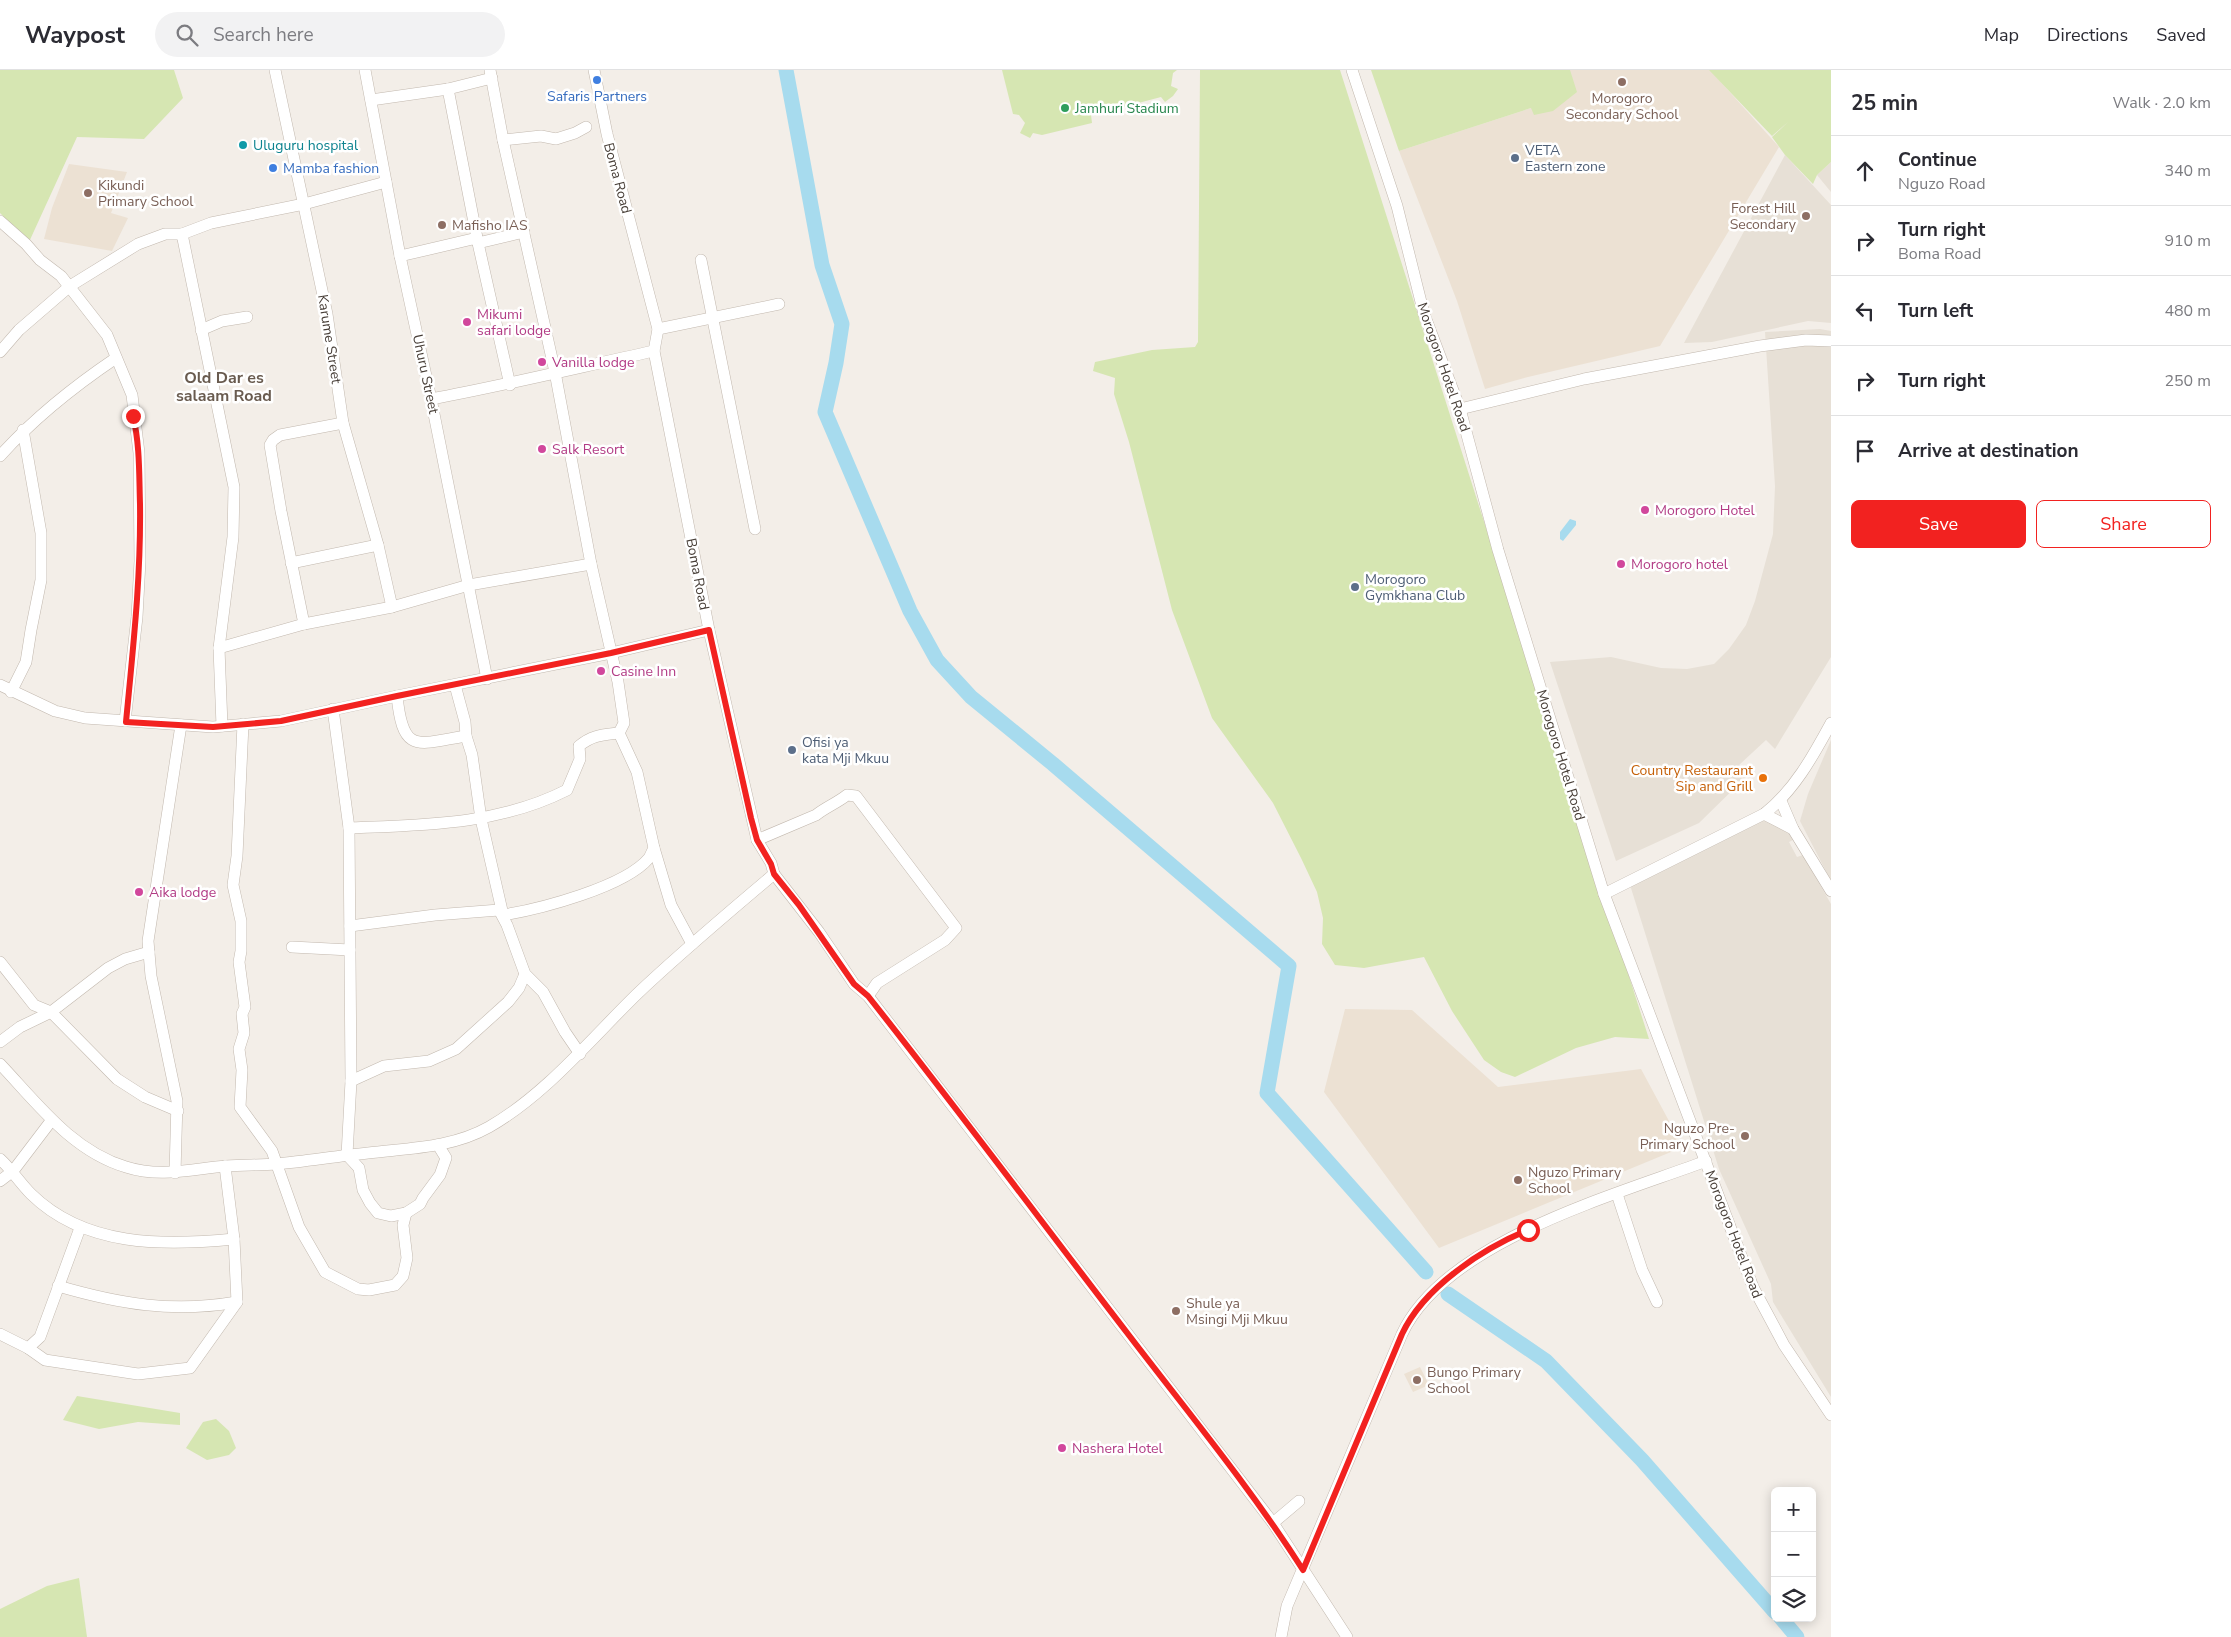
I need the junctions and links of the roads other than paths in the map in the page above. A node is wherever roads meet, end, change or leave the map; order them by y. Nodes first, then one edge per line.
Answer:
1 (276, 70) edge
2 (365, 70) edge
3 (594, 70) edge
4 (1352, 70) edge
5 (491, 74) edge
6 (448, 89) junction
7 (371, 100) junction
8 (586, 127) dead end
9 (503, 140) junction
10 (386, 182) junction
11 (304, 204) junction
12 (0, 221) edge
13 (524, 232) junction
14 (182, 234) junction
15 (478, 243) junction
16 (400, 256) junction
17 (701, 260) dead end
18 (70, 286) junction
19 (779, 304) dead end
20 (246, 317) dead end
21 (712, 318) junction
22 (658, 329) junction
23 (201, 330) junction
24 (1831, 341) edge
25 (654, 351) junction
26 (0, 352) edge
27 (116, 358) junction
28 (555, 372) junction
29 (510, 385) junction
30 (431, 398) junction
31 (1460, 410) junction
32 (343, 423) junction
33 (23, 430) junction
34 (0, 456) edge
35 (755, 528) dead end
36 (378, 545) junction
37 (292, 563) junction
38 (591, 564) junction
39 (469, 586) junction
40 (392, 607) junction
41 (304, 624) junction
42 (709, 630) junction
43 (219, 648) junction
44 (611, 653) junction
45 (487, 679) junction
46 (0, 685) edge
47 (455, 685) junction
48 (11, 692) junction
49 (397, 696) junction
50 (333, 709) junction
51 (126, 722) junction
52 (1831, 723) edge
53 (243, 724) junction
54 (180, 725) junction
55 (222, 726) junction
56 (618, 733) junction
57 (466, 736) junction
58 (1781, 801) junction
59 (1764, 814) junction
60 (481, 819) junction
61 (349, 828) junction
62 (1793, 829) junction
63 (757, 840) junction
64 (654, 848) junction
65 (637, 868) junction
66 (662, 874) junction
67 (774, 874) junction
68 (1831, 891) edge
69 (1604, 894) junction
70 (501, 912) junction
71 (350, 926) junction
72 (692, 944) junction
73 (292, 947) dead end
74 (350, 950) junction
75 (149, 952) junction
76 (0, 962) edge
77 (525, 974) junction
78 (868, 996) junction
79 (51, 1012) junction
80 (0, 1042) edge
81 (580, 1054) junction
82 (0, 1064) edge
83 (351, 1081) junction
84 (178, 1111) junction
85 (51, 1121) junction
86 (438, 1145) junction
87 (347, 1155) junction
88 (0, 1159) edge
89 (1706, 1161) junction
90 (276, 1164) junction
91 (225, 1166) junction
92 (13, 1171) junction
93 (175, 1173) junction
94 (0, 1181) edge
95 (1616, 1194) junction
96 (406, 1213) junction
97 (80, 1228) junction
98 (234, 1239) junction
99 (58, 1286) junction
100 (237, 1302) junction
101 (1657, 1302) dead end
102 (0, 1334) edge
103 (28, 1348) junction
104 (1831, 1415) edge
105 (1299, 1501) dead end
106 (1273, 1524) junction
107 (1303, 1570) junction
108 (1281, 1637) edge
109 (1347, 1637) edge

1 - 11 street, Karume Street
2 - 7 street, Uhuru Street
3 - 22 street, Boma Road
4 - 31 street, Morogoro Hotel Road
5 - 6 street
5 - 9 street
6 - 7 street
6 - 15 street
7 - 10 street, Uhuru Street
8 - 9 street
9 - 13 street
10 - 11 street
10 - 16 street, Uhuru Street
11 - 14 street
11 - 32 street, Karume Street
12 - 18 street
13 - 15 street
13 - 28 street
14 - 18 street
14 - 23 street
15 - 16 street
15 - 29 street
16 - 30 street, Uhuru Street
17 - 21 street
18 - 26 street
18 - 27 street
19 - 21 street
20 - 23 street
21 - 22 street
21 - 35 street
22 - 25 street, Boma Road
23 - 43 street
24 - 31 street
25 - 28 street
25 - 42 street, Boma Road
27 - 33 street
27 - 51 street
28 - 29 street
28 - 38 street
29 - 30 street
30 - 39 street, Uhuru Street
31 - 69 street, Morogoro Hotel Road
32 - 36 street, Karume Street
32 - 37 street
33 - 34 street
33 - 48 street
36 - 37 street
36 - 40 street, Karume Street
37 - 41 street
38 - 39 street
38 - 44 street
39 - 40 street
39 - 45 street, Uhuru Street
40 - 41 street
41 - 43 street
42 - 44 street
42 - 63 street, Boma Road
43 - 55 street
44 - 45 street
44 - 56 street
45 - 47 street
46 - 48 street
47 - 49 street
47 - 57 street
48 - 51 street
49 - 50 street
49 - 57 street
50 - 53 street
50 - 61 street
51 - 54 street
52 - 58 street
53 - 55 street
53 - 90 street
54 - 55 street
54 - 75 street
56 - 60 street
56 - 64 street
57 - 60 street
58 - 59 street
58 - 62 street
59 - 62 street
59 - 69 street
60 - 61 street
60 - 70 street
61 - 71 street
62 - 68 street
63 - 67 street, Boma Road
63 - 78 street
64 - 65 street
64 - 66 street
65 - 66 street
65 - 70 street
66 - 72 street
67 - 72 street
67 - 78 street, Boma Road
69 - 89 street, Morogoro Hotel Road
70 - 71 street
70 - 77 street
71 - 74 street
72 - 81 street
73 - 74 street
74 - 83 street
75 - 79 street
75 - 84 street
76 - 79 street
77 - 81 street
77 - 83 street
78 - 106 street, Boma Road
79 - 80 street
79 - 84 street
81 - 86 street
82 - 85 street
83 - 87 street
84 - 93 street
85 - 92 street
85 - 93 street
86 - 87 street
86 - 96 street
87 - 90 street
87 - 96 street
88 - 92 street
89 - 95 street
89 - 104 street, Morogoro Hotel Road
90 - 91 street
90 - 96 street
91 - 93 street
91 - 98 street
92 - 94 street
92 - 97 street
95 - 101 street
95 - 107 street
97 - 98 street
97 - 99 street
98 - 100 street
99 - 100 street
99 - 103 street
100 - 103 street
102 - 103 street
105 - 106 street
106 - 107 street, Boma Road
107 - 108 street
107 - 109 street, Boma Road

